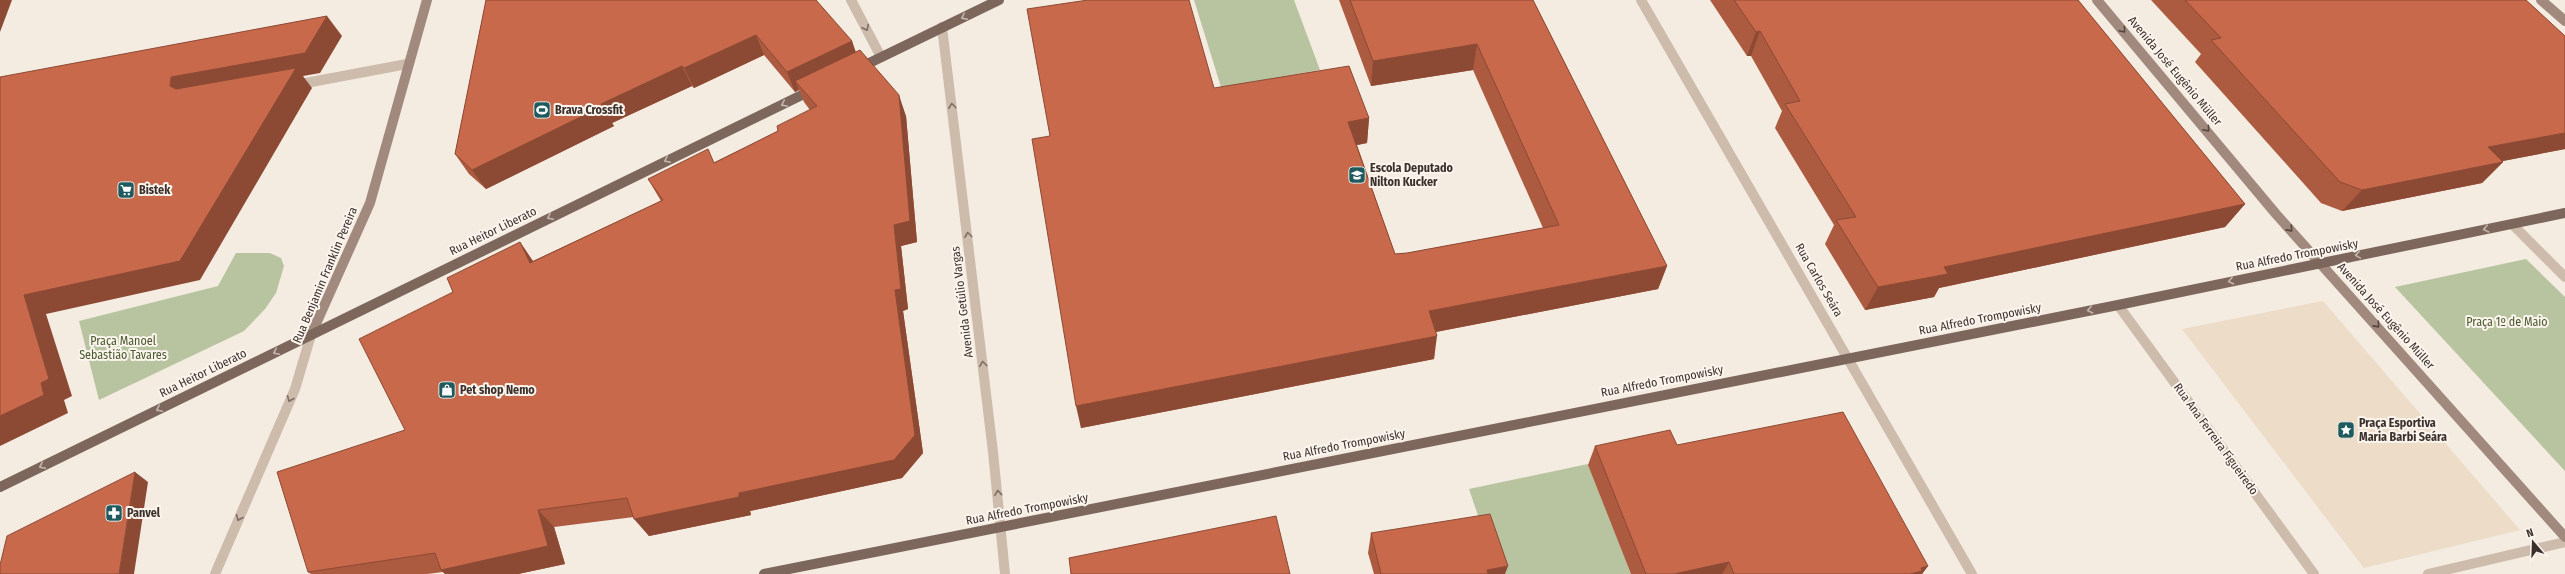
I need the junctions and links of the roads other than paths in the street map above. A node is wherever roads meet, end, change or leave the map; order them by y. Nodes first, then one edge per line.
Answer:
1 (427, 0) edge
2 (851, 0) edge
3 (1000, 0) edge
4 (1642, 0) edge
5 (2097, 0) edge
6 (2541, 0) edge
7 (2565, 21) edge
8 (942, 27) junction
9 (881, 57) junction
10 (407, 64) junction
11 (852, 71) edge
12 (824, 85) edge
13 (284, 87) edge
14 (2565, 213) edge
15 (2512, 224) junction
16 (2320, 261) junction
17 (2565, 277) edge
18 (2118, 305) junction
19 (311, 335) junction
20 (1848, 358) junction
21 (0, 487) edge
22 (1001, 528) junction
23 (2565, 537) edge
24 (2565, 542) edge
25 (216, 574) edge
26 (764, 574) edge
27 (1005, 574) edge
28 (1972, 574) edge
29 (2314, 574) edge
30 (2428, 574) edge

1 - 10 main road, Rua Benjamin Franklin Pereira
2 -> 9 street
3 -> 8 main road
4 - 20 street, Rua Carlos Seára
5 -> 16 main road, Avenida José Eugênio Müller
6 - 7 main road
8 - 9 main road
22 -> 8 street, Avenida Getúlio Vargas
9 - 11 main road
10 - 13 street
10 - 19 main road, Rua Benjamin Franklin Pereira
12 -> 19 main road, Rua Heitor Liberato
14 - 15 main road, Rua Alfredo Trompowisky
15 -> 16 main road, Rua Alfredo Trompowisky
15 - 17 street
16 -> 18 main road, Rua Alfredo Trompowisky
16 -> 23 main road, Avenida José Eugênio Müller
18 -> 20 main road, Rua Alfredo Trompowisky
18 - 29 street, Rua Ana Ferreira Figueiredo
19 -> 21 main road, Rua Heitor Liberato
19 -> 25 street, Rua Benjamin Franklin Pereira
20 - 22 main road, Rua Alfredo Trompowisky
20 - 28 street, Rua Carlos Seára
22 - 26 main road, Rua Alfredo Trompowisky
22 - 27 street, Avenida Getúlio Vargas
24 - 30 street

